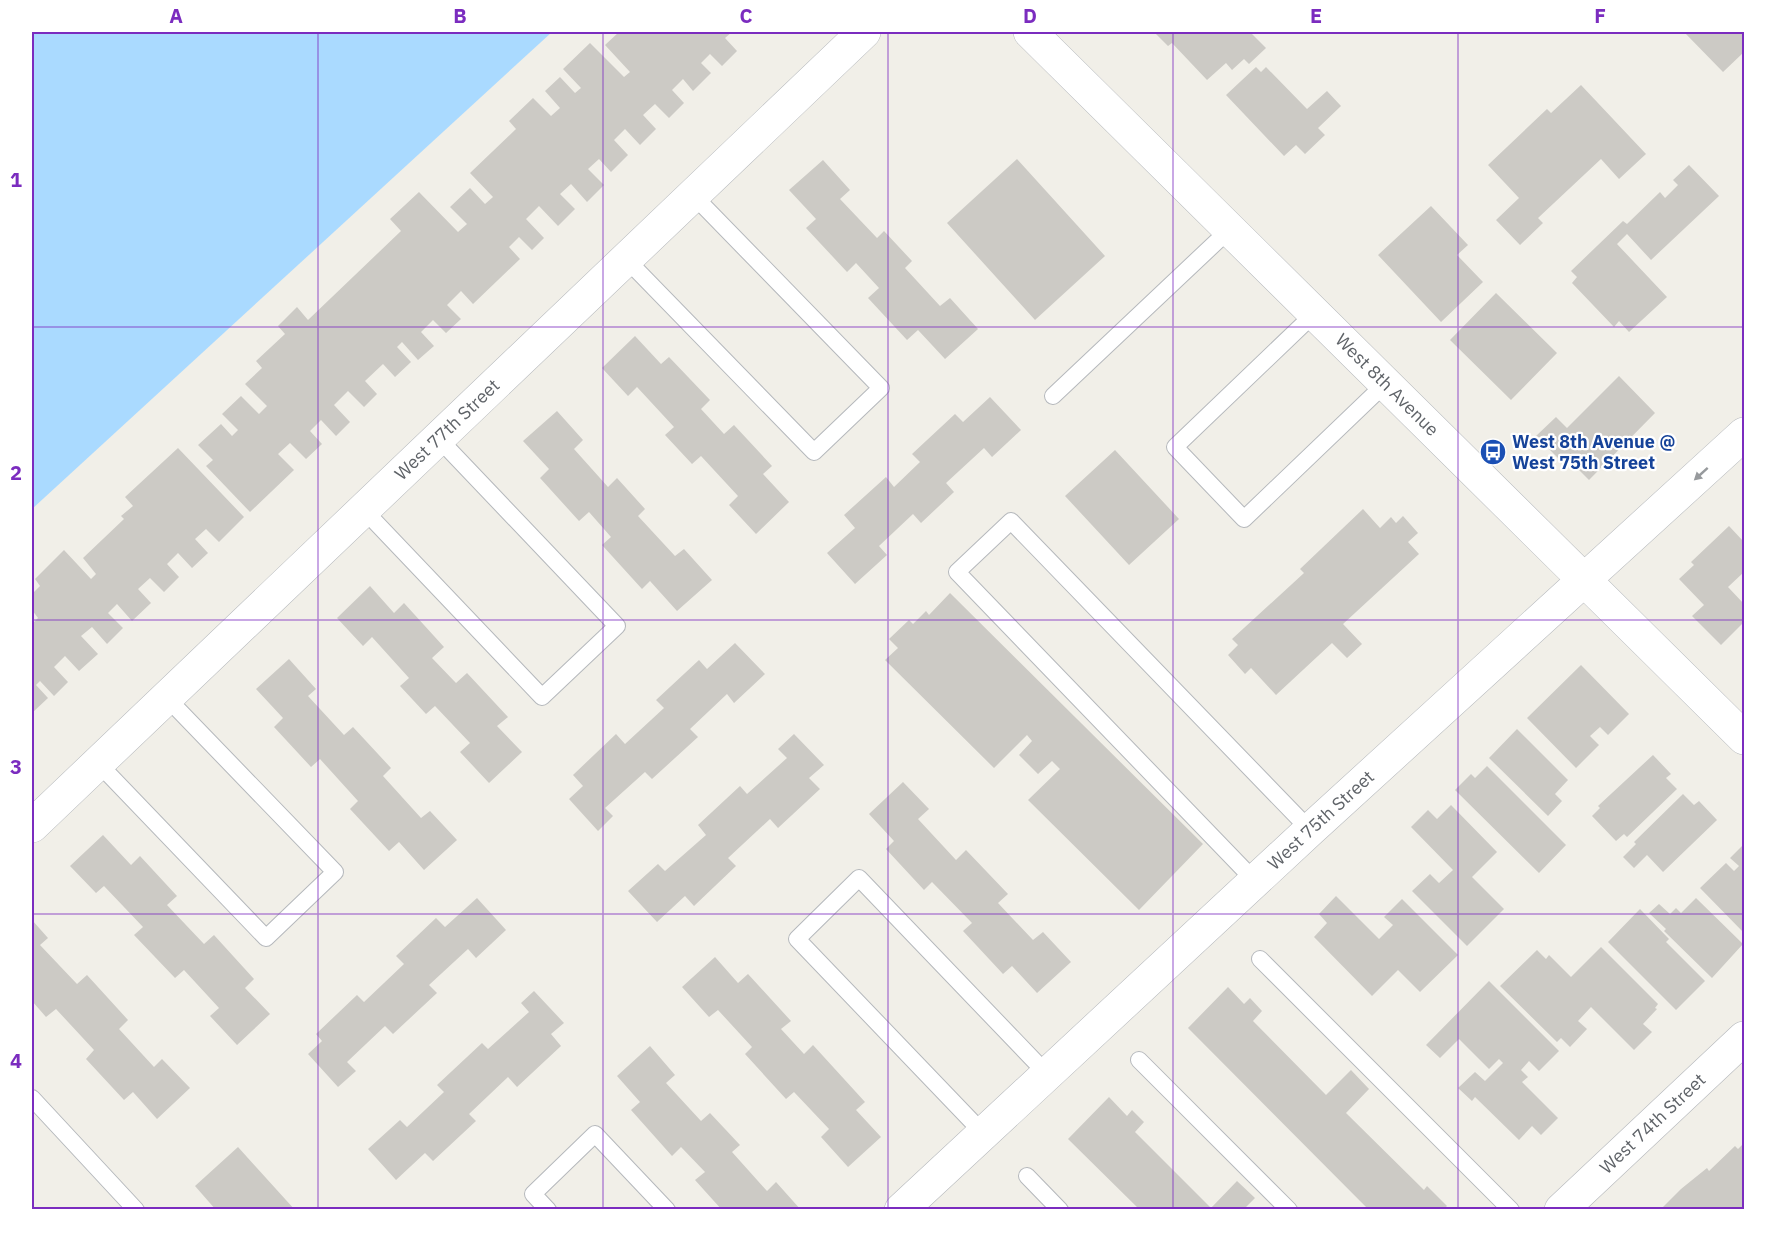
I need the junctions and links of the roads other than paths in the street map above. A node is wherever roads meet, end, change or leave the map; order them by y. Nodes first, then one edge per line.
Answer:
1 (864, 32) edge
2 (1030, 32) edge
3 (693, 195) junction
4 (1230, 229) junction
5 (626, 259) junction
6 (1315, 313) junction
7 (1386, 383) junction
8 (1053, 396) dead end
9 (1744, 434) edge
10 (438, 438) junction
11 (363, 509) junction
12 (1584, 581) junction
13 (166, 697) junction
14 (1744, 738) edge
15 (98, 763) junction
16 (32, 826) edge
17 (1310, 830) junction
18 (1256, 880) junction
19 (1260, 959) dead end
20 (1744, 1038) edge
21 (1139, 1060) dead end
22 (1047, 1074) junction
23 (32, 1098) edge
24 (983, 1133) junction
25 (1027, 1176) dead end
26 (136, 1209) edge
27 (548, 1209) edge
28 (667, 1209) edge
29 (901, 1209) edge
30 (1060, 1209) edge
31 (1289, 1209) edge
32 (1511, 1209) edge
33 (1561, 1209) edge

1 - 3 street, West 77th Street
2 - 4 street, West 8th Avenue
3 - 5 street, West 77th Street
3 - 5 lane
4 - 6 street, West 8th Avenue
4 - 8 lane
5 - 10 street, West 77th Street
6 - 7 street, West 8th Avenue
6 - 7 lane
7 - 12 street, West 8th Avenue
9 -> 12 street, West 75th Street
10 - 11 street, West 77th Street
10 - 11 lane
11 - 13 street, West 77th Street
12 - 14 street, West 8th Avenue
12 - 17 street, West 75th Street
13 - 15 street, West 77th Street
13 - 15 lane
15 - 16 street, West 77th Street
17 - 18 street, West 75th Street
17 - 18 lane
18 - 22 street, West 75th Street
19 - 32 lane
20 - 33 street, West 74th Street
21 - 31 lane
22 - 24 street, West 75th Street
22 - 24 lane
23 - 26 lane
24 - 29 street, West 75th Street
25 - 30 lane
27 - 28 lane

